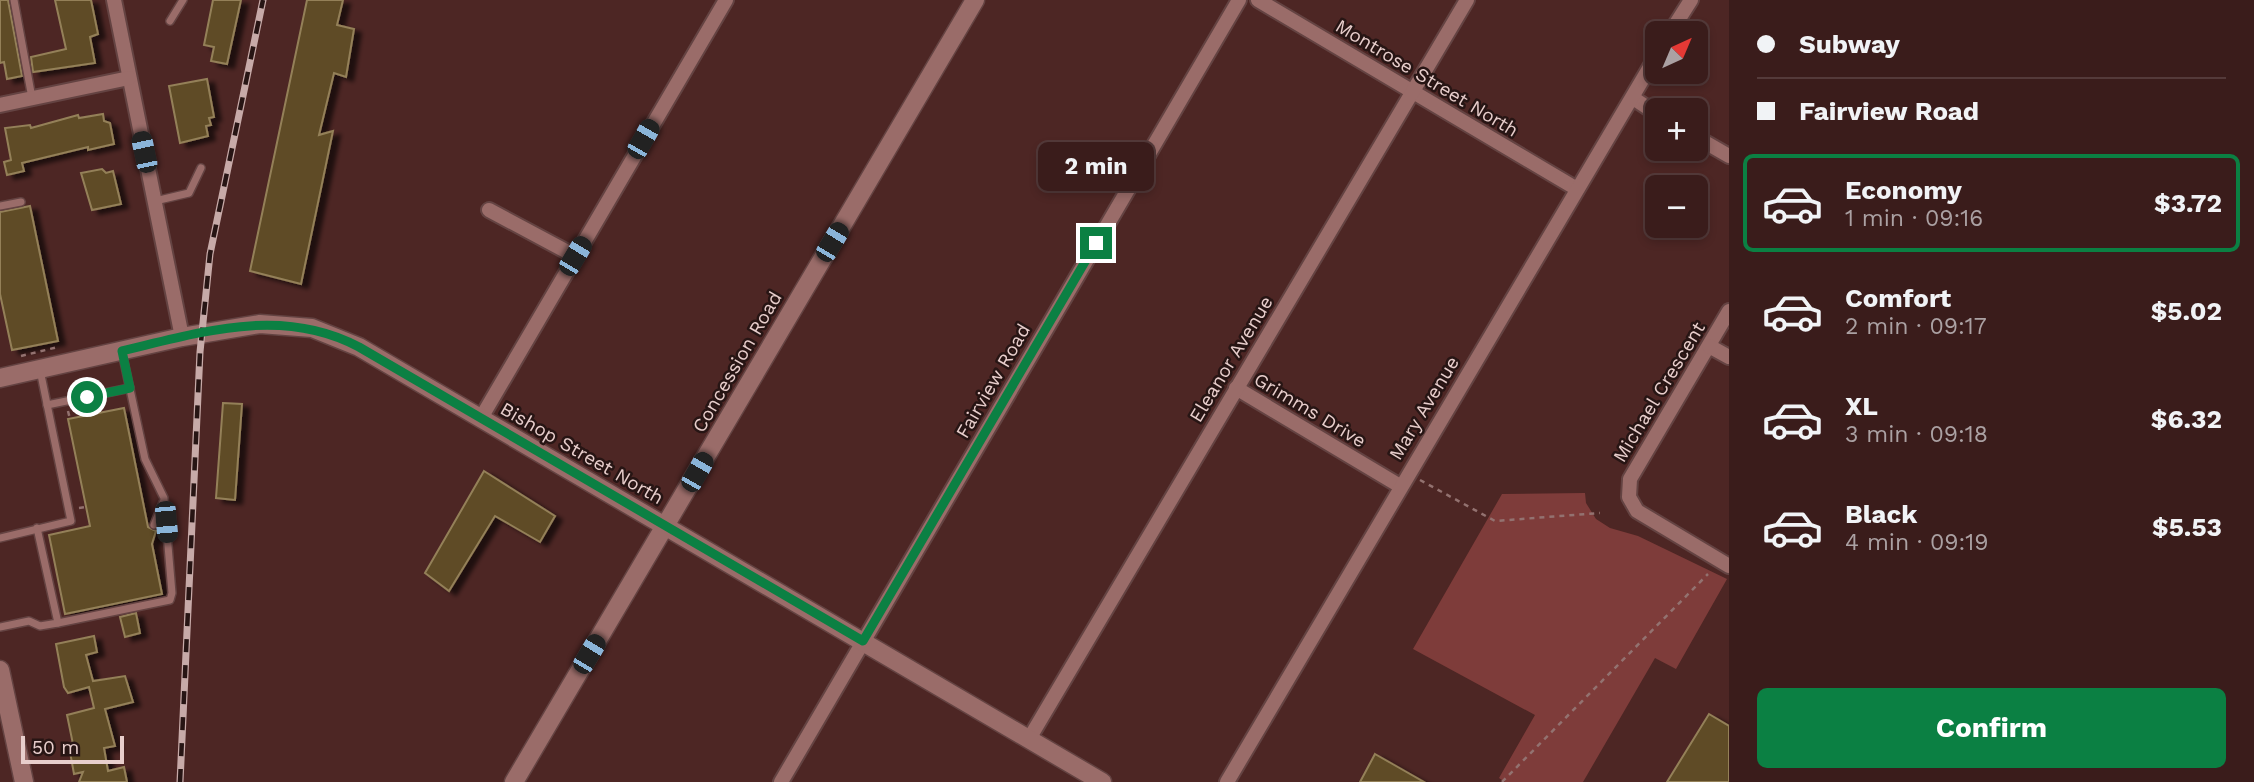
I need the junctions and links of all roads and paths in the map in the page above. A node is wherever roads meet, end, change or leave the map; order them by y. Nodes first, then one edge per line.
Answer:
1 (14, 0) edge
2 (114, 0) edge
3 (183, 0) edge
4 (726, 0) edge
5 (975, 0) edge
6 (1239, 0) edge
7 (1258, 0) edge
8 (1467, 0) edge
9 (1691, 0) edge
10 (170, 21) dead end
11 (1678, 21) edge
12 (1645, 76) edge
13 (129, 78) junction
14 (1411, 92) junction
15 (32, 98) junction
16 (1633, 98) junction
17 (0, 105) edge
18 (1645, 106) edge
19 (1708, 144) edge
20 (1729, 156) edge
21 (201, 168) dead end
22 (1577, 189) junction
23 (22, 202) dead end
24 (154, 202) junction
25 (0, 206) edge
26 (489, 210) dead end
27 (575, 256) junction
28 (1729, 311) edge
29 (182, 337) junction
30 (1709, 346) junction
31 (58, 347) dead end
32 (122, 351) junction
33 (1729, 357) edge
34 (12, 358) dead end
35 (39, 370) junction
36 (0, 378) edge
37 (130, 388) junction
38 (1236, 388) junction
39 (47, 405) junction
40 (481, 418) junction
41 (1408, 473) junction
42 (1400, 486) junction
43 (164, 498) junction
44 (1600, 513) dead end
45 (154, 525) dead end
46 (666, 527) junction
47 (37, 528) junction
48 (0, 538) edge
49 (1729, 566) edge
50 (1709, 574) dead end
51 (58, 623) junction
52 (0, 627) edge
53 (863, 641) junction
54 (0, 670) edge
55 (5, 713) edge
56 (1028, 739) junction
57 (24, 782) edge
58 (514, 782) edge
59 (782, 782) edge
60 (1102, 782) edge
61 (1227, 782) edge
62 (1502, 782) edge

1 - 15 lane
2 - 13 street
3 - 10 lane
4 - 27 street
5 - 46 main road, Concession Road
6 - 53 street, Fairview Road
7 - 14 street, Montrose Street North
8 - 14 street, Eleanor Avenue
9 - 11 street
12 - 16 street, Mary Avenue
13 - 15 street
13 - 24 street
14 - 22 street, Montrose Street North
14 - 38 street, Eleanor Avenue
15 - 17 street
16 - 18 street
16 - 22 street, Mary Avenue
19 - 20 street
21 - 24 lane
22 - 41 street, Mary Avenue
23 - 25 lane
24 - 29 street
26 - 27 street
27 - 40 street
28 - 30 street, Michael Crescent
29 - 32 main road, Bishop Street North
29 - 40 main road, Bishop Street North
30 - 33 street
30 - 49 street, Michael Crescent
31 - 34 path
32 - 35 main road, Bishop Street North
32 - 37 lane
35 - 36 main road, Bishop Street North
35 - 39 lane
37 - 39 lane
37 - 43 lane
38 - 42 street, Grimms Drive
38 - 56 street, Eleanor Avenue
39 - 47 lane
40 - 46 main road, Bishop Street North
41 - 42 street, Mary Avenue
41 - 44 path
42 - 61 street, Mary Avenue
43 - 45 lane
43 - 51 lane
46 - 53 main road, Bishop Street North
46 - 58 main road, Concession Road
47 - 48 lane
47 - 51 lane
50 - 62 path
51 - 52 lane
53 - 56 main road, Bishop Street North
53 - 59 street, Fairview Road
54 - 55 main road
55 - 57 main road
56 - 60 main road, Bishop Street North

